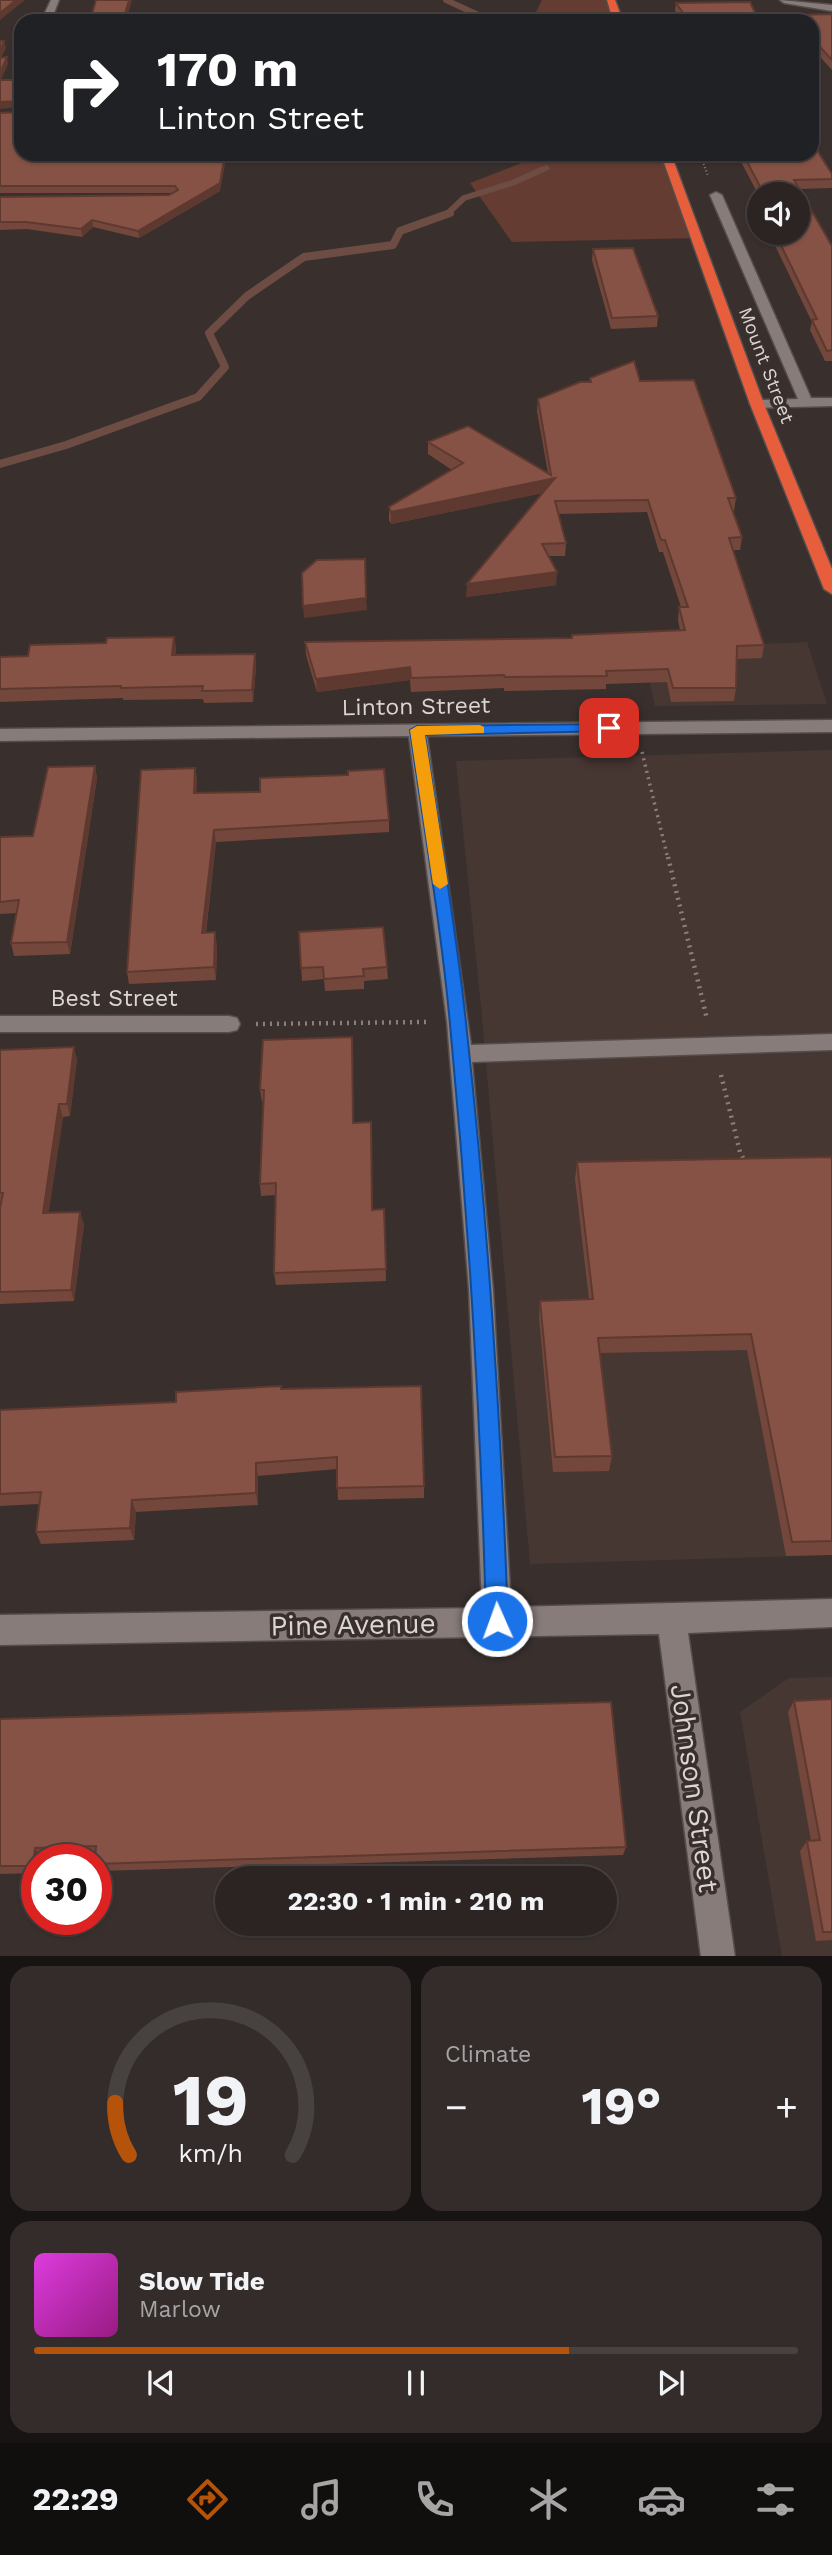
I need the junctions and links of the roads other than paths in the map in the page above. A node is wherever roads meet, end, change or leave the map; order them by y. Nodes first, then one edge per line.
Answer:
1 (784, 0) edge
2 (832, 8) edge
3 (669, 161) edge
4 (716, 195) dead end
5 (806, 402) junction
6 (832, 402) edge
7 (757, 404) junction
8 (832, 589) edge
9 (832, 726) edge
10 (417, 730) junction
11 (0, 735) edge
12 (0, 1024) edge
13 (229, 1024) road end
14 (832, 1042) edge
15 (460, 1054) junction
16 (832, 1613) edge
17 (671, 1619) junction
18 (497, 1621) junction
19 (0, 1630) edge
20 (718, 1956) edge

1 - 2 street
3 - 7 highway, Mount Street
4 - 5 street
5 - 6 street
5 - 7 street
7 - 8 highway, Mount Street
9 - 10 street, Linton Street
10 - 11 street, Linton Street
10 - 15 street
12 - 13 street, Best Street
14 - 15 street
15 - 18 street
16 - 17 street, Pine Avenue
17 - 18 street, Pine Avenue
17 - 20 street, Johnson Street
18 - 19 street, Pine Avenue

